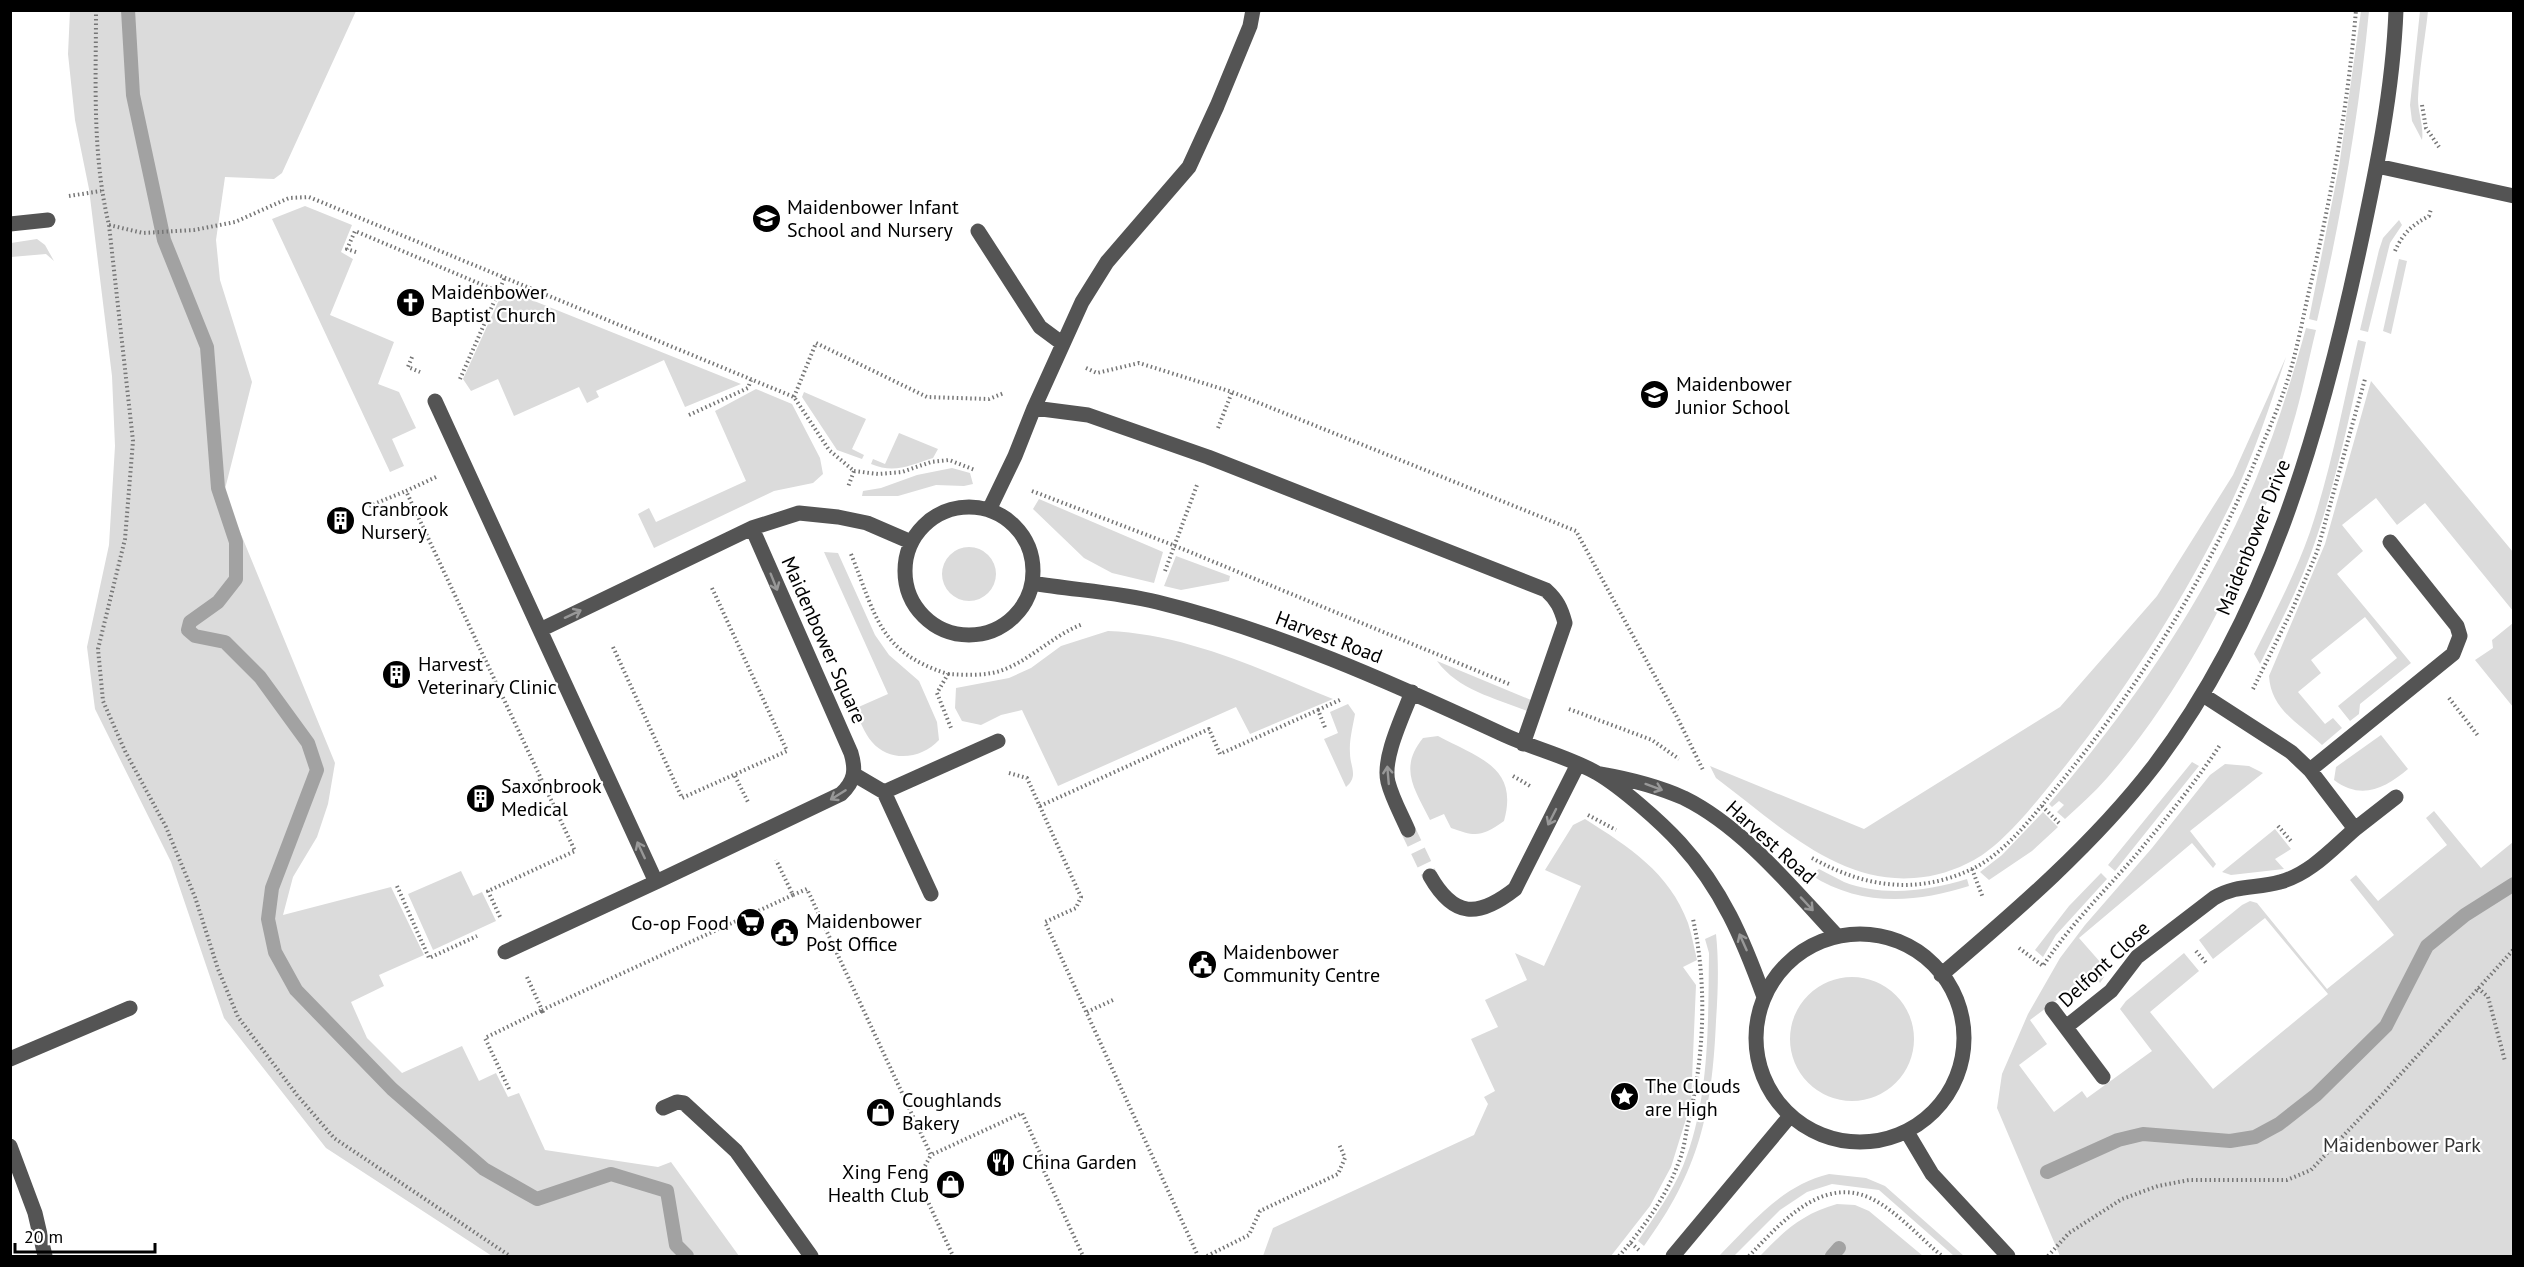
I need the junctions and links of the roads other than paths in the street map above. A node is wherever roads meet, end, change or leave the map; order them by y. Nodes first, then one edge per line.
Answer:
1 (1253, 10) edge
2 (2396, 10) edge
3 (2377, 166) junction
4 (2514, 195) edge
5 (48, 220) dead end
6 (10, 224) edge
7 (978, 231) dead end
8 (1063, 344) junction
9 (435, 401) dead end
10 (1034, 408) junction
11 (989, 510) junction
12 (752, 528) junction
13 (911, 542) junction
14 (2390, 542) dead end
15 (1032, 583) junction
16 (540, 630) junction
17 (1412, 692) junction
18 (2203, 695) junction
19 (998, 741) dead end
20 (1524, 744) junction
21 (1578, 765) junction
22 (2310, 770) junction
23 (1597, 773) junction
24 (855, 775) junction
25 (884, 792) junction
26 (2397, 797) dead end
27 (2355, 829) junction
28 (1408, 830) tunnel mouth
29 (1430, 876) tunnel mouth
30 (656, 882) junction
31 (931, 894) dead end
32 (1837, 936) junction
33 (510, 950) road end
34 (1941, 975) junction
35 (1764, 997) junction
36 (130, 1008) dead end
37 (2052, 1009) dead end
38 (2066, 1027) junction
39 (10, 1059) edge
40 (2103, 1077) dead end
41 (663, 1108) dead end
42 (1790, 1116) junction
43 (1907, 1132) junction
44 (10, 1146) edge
45 (45, 1257) edge
46 (811, 1257) edge
47 (1673, 1257) edge
48 (2008, 1257) edge

1 - 8 street
2 - 3 street, Maidenbower Drive
3 - 4 street
3 - 18 street, Maidenbower Drive
5 - 6 street
7 - 8 street
8 - 10 street
9 - 16 street
10 - 11 street
10 - 20 street
11 - 13 street
11 - 15 street
12 - 13 street
16 -> 12 street
12 -> 24 street, Maidenbower Square
13 - 15 street
14 - 22 street
15 - 17 street, Harvest Road
30 -> 16 street
17 - 20 street, Harvest Road
28 -> 17 street
18 - 22 street
18 - 34 street, Maidenbower Drive
19 - 25 street
20 - 21 street, Harvest Road
21 - 23 street, Harvest Road
21 -> 29 street
22 - 27 street
23 -> 32 street, Harvest Road
35 -> 23 street, Harvest Road
24 - 25 street
24 -> 30 street
25 - 31 street
26 - 27 street, Delfont Close
27 - 38 street, Delfont Close
30 - 33 street
32 - 34 street
32 - 35 street
34 - 43 street
35 - 42 street
36 - 39 street
37 - 38 street
38 - 40 street
41 - 46 street
42 - 43 street
42 - 47 street
43 - 48 street
44 - 45 street

